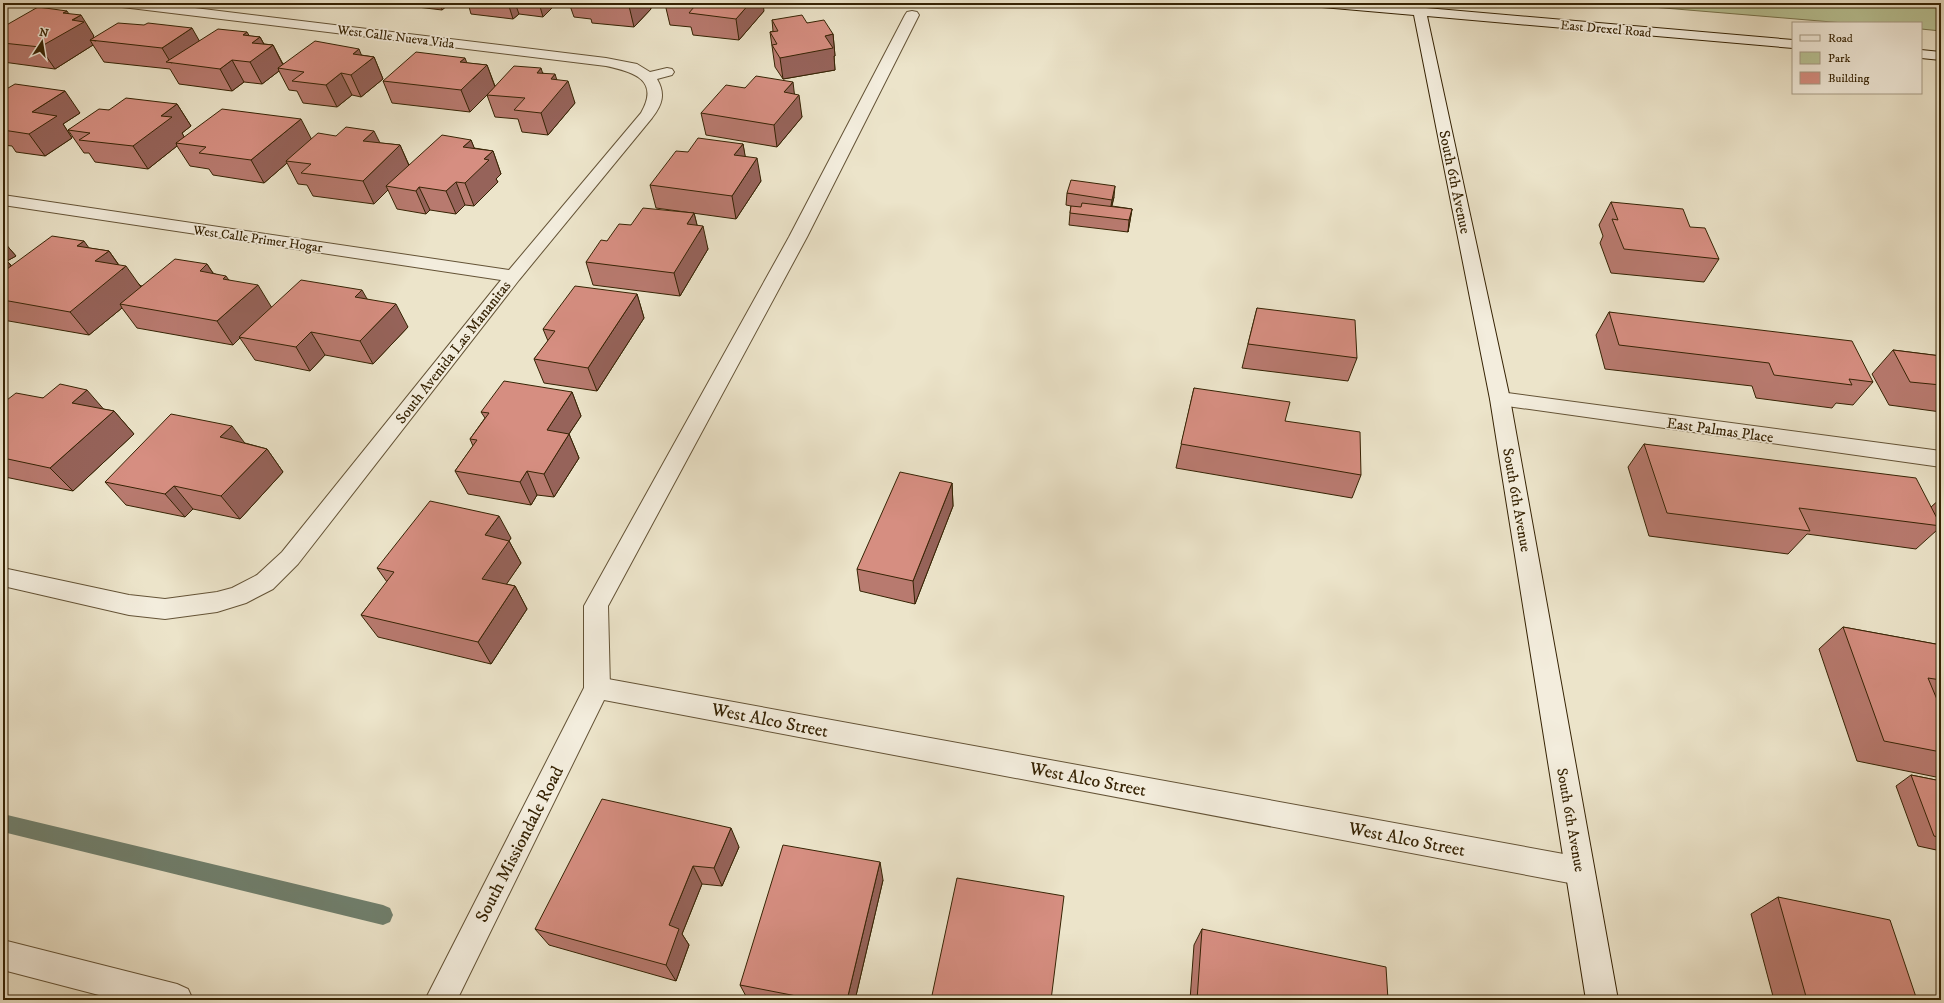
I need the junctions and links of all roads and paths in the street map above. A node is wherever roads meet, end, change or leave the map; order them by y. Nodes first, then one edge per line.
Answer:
1 (126, 3) edge
2 (1322, 3) edge
3 (1418, 7) edge
4 (912, 15) dead end
5 (1792, 44) edge
6 (1922, 54) edge
7 (1941, 56) edge
8 (667, 72) dead end
9 (648, 77) junction
10 (3, 200) edge
11 (513, 276) junction
12 (1500, 399) junction
13 (1941, 459) edge
14 (3, 578) edge
15 (597, 688) junction
16 (1580, 871) junction
17 (3, 955) edge
18 (177, 1000) edge
19 (441, 1000) edge
20 (1602, 1000) edge

1 - 9 street, West Calle Nueva Vida
2 - 3 street, East Drexel Road
3 - 5 street, East Drexel Road
3 - 12 street, South 6th Avenue
4 - 15 street
6 - 7 street
8 - 9 street
9 - 11 street, South Avenida Las Mananitas
10 - 11 street, West Calle Primer Hogar
11 - 14 street, South Avenida Las Mananitas
12 - 13 street, East Palmas Place
12 - 16 street, South 6th Avenue
15 - 16 street, West Alco Street
15 - 19 street, South Missiondale Road
16 - 20 street, South 6th Avenue
17 - 18 street

